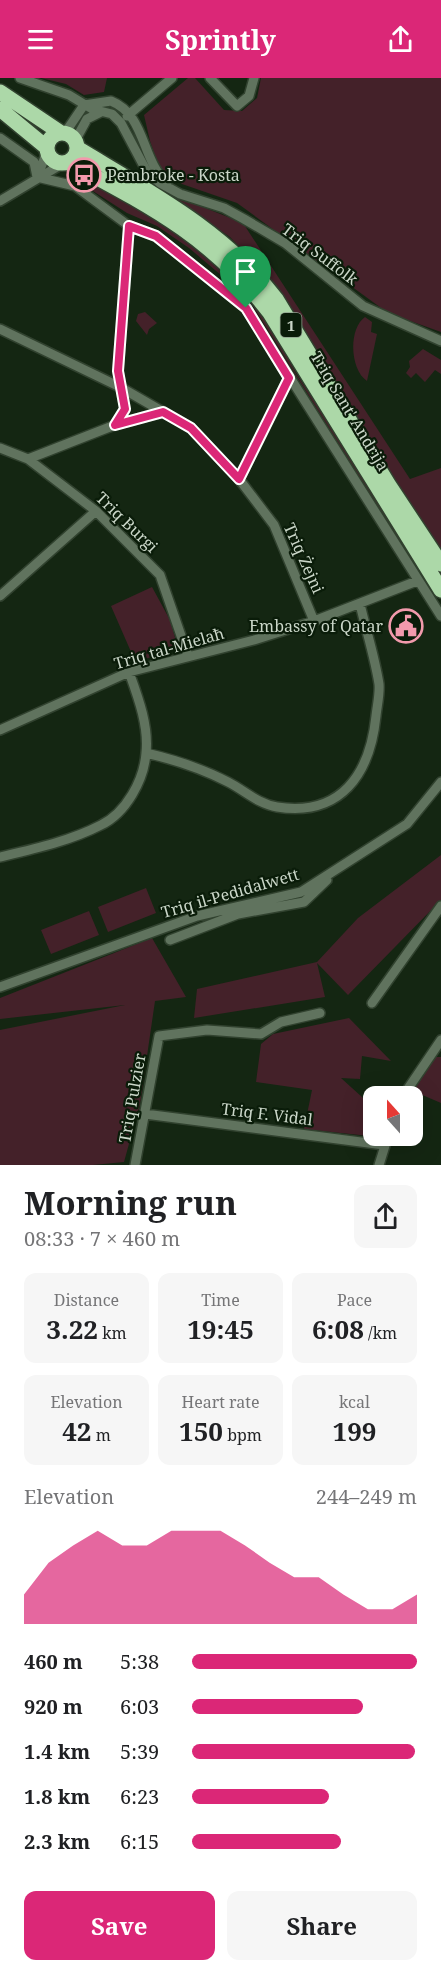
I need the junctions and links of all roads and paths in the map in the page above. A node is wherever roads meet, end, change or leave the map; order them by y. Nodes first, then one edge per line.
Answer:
1 (20, 78) edge
2 (172, 78) edge
3 (210, 78) edge
4 (254, 78) edge
5 (0, 92) edge
6 (84, 105) junction
7 (0, 110) edge
8 (104, 112) junction
9 (130, 113) junction
10 (120, 121) junction
11 (0, 138) edge
12 (70, 139) junction
13 (46, 149) junction
14 (65, 163) junction
15 (37, 177) junction
16 (180, 194) junction
17 (0, 201) edge
18 (129, 226) junction
19 (0, 329) edge
20 (441, 341) edge
21 (289, 378) junction
22 (120, 387) junction
23 (163, 412) junction
24 (115, 425) junction
25 (0, 448) edge
26 (28, 459) junction
27 (239, 479) junction
28 (96, 511) junction
29 (441, 564) edge
30 (417, 581) junction
31 (441, 591) edge
32 (0, 596) edge
33 (360, 604) junction
34 (441, 616) edge
35 (315, 621) junction
36 (188, 656) junction
37 (129, 672) junction
38 (0, 730) edge
39 (146, 753) junction
40 (441, 782) edge
41 (0, 857) edge
42 (335, 871) junction
43 (441, 906) edge
44 (170, 940) dead end
45 (0, 987) edge
46 (372, 1003) dead end
47 (320, 1013) dead end
48 (441, 1040) edge
49 (410, 1086) edge
50 (145, 1114) junction
51 (363, 1138) edge
52 (384, 1146) edge
53 (135, 1165) edge
54 (379, 1165) edge

1 - 6 street
2 - 9 street
3 - 4 street
5 - 12 highway, Triq Sant' Andrija / 1
6 - 8 street
6 - 9 street
6 - 12 street
7 - 13 highway, Triq Sant' Andrija / 1
8 - 10 street
8 - 12 street
9 - 10 street
9 - 16 street, Triq Suffolk
10 - 16 street, Triq Suffolk
11 - 15 street
12 - 13 highway
12 - 14 highway
12 - 29 highway, Triq Sant' Andrija / 1
13 - 14 highway, Triq Sant' Andrija / 1
13 - 15 street
14 - 15 street
14 - 31 highway, Triq Sant' Andrija / 1
15 - 17 street
15 - 18 street
16 - 20 street, Triq Suffolk
18 - 21 street
18 - 22 street
19 - 22 street, Triq Żejni
21 - 27 street
21 - 30 street
22 - 23 street, Triq Żejni
22 - 24 street
23 - 24 street
23 - 27 street, Triq Żejni
24 - 26 street
25 - 26 street, Triq Burgi
26 - 28 street, Triq Burgi
27 - 35 street, Triq Żejni
28 - 32 street
28 - 36 street, Triq Burgi
30 - 33 street, Triq tal-Mielaħ
30 - 34 street
33 - 35 street, Triq tal-Mielaħ
33 - 39 street
35 - 36 street, Triq tal-Mielaħ
36 - 37 street, Triq tal-Mielaħ
37 - 38 street, Triq tal-Mielaħ
37 - 39 street
39 - 41 street
40 - 42 street, Triq il-Pedidalwett
42 - 44 street
42 - 45 street, Triq il-Pedidalwett
43 - 46 street
47 - 50 street, Triq Pulzier
48 - 49 street
50 - 51 street, Triq F. Vidal
50 - 53 street, Triq Pulzier
52 - 54 street

